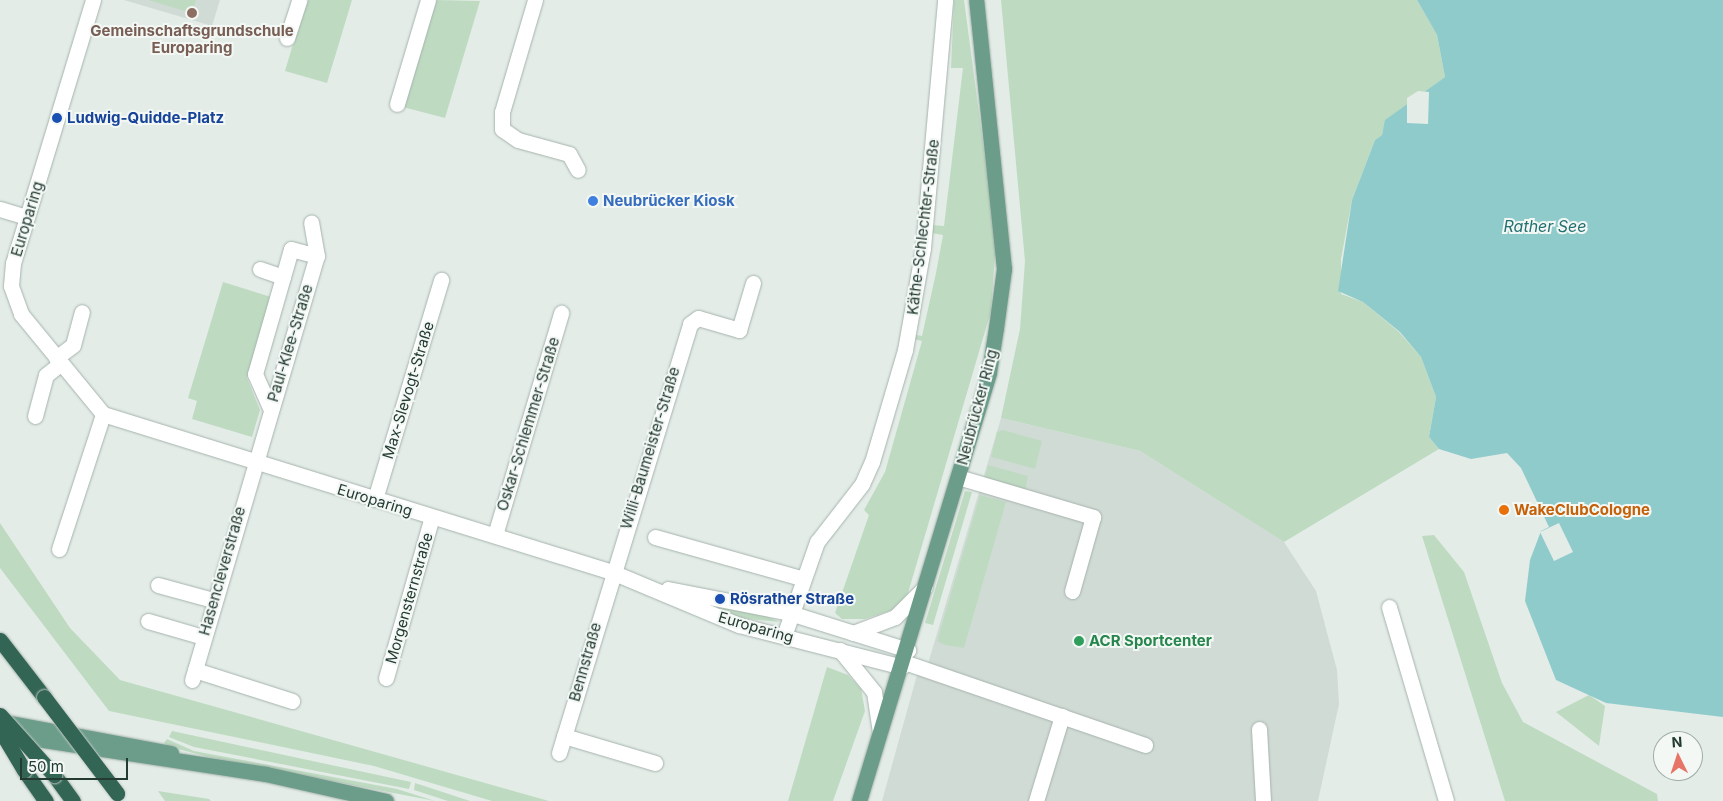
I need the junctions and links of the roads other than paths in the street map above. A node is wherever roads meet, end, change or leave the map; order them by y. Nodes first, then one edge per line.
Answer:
1 (93, 0) edge
2 (299, 0) edge
3 (428, 0) edge
4 (535, 0) edge
5 (945, 0) edge
6 (976, 0) edge
7 (287, 38) dead end
8 (397, 104) dead end
9 (578, 170) dead end
10 (0, 209) edge
11 (27, 217) junction
12 (311, 223) dead end
13 (317, 256) junction
14 (260, 270) dead end
15 (283, 277) junction
16 (441, 280) dead end
17 (754, 283) dead end
18 (82, 312) dead end
19 (561, 312) dead end
20 (58, 361) junction
21 (270, 408) junction
22 (103, 414) junction
23 (35, 416) dead end
24 (254, 462) junction
25 (958, 477) junction
26 (375, 499) junction
27 (432, 518) junction
28 (495, 535) junction
29 (655, 536) dead end
30 (59, 549) dead end
31 (612, 572) junction
32 (801, 578) junction
33 (928, 583) junction
34 (158, 585) dead end
35 (647, 585) junction
36 (1072, 591) dead end
37 (213, 600) junction
38 (1389, 607) dead end
39 (790, 613) junction
40 (148, 622) dead end
41 (853, 633) junction
42 (784, 636) junction
43 (203, 637) junction
44 (0, 640) edge
45 (839, 649) junction
46 (904, 660) junction
47 (386, 678) dead end
48 (292, 701) dead end
49 (0, 715) edge
50 (1062, 716) junction
51 (0, 720) edge
52 (1259, 729) dead end
53 (0, 732) edge
54 (881, 733) junction
55 (564, 736) junction
56 (1145, 745) dead end
57 (559, 753) dead end
58 (655, 763) dead end
59 (233, 769) junction
60 (350, 796) edge
61 (120, 797) edge
62 (46, 801) edge
63 (73, 801) edge
64 (386, 801) edge
65 (859, 801) edge
66 (1036, 801) edge
67 (1264, 801) edge
68 (1446, 801) edge

1 - 11 street, Europaring
2 - 7 street
3 - 8 street
4 - 9 street
5 - 32 street, Käthe-Schlechter-Straße
6 - 25 main road, Neubrücker Ring
10 - 11 street
11 - 20 street, Europaring
12 - 13 street, Paul-Klee-Straße
13 - 15 street
13 - 21 street, Paul-Klee-Straße
14 - 15 street
15 - 21 street
16 - 26 street, Max-Slevogt-Straße
17 - 31 street, Willi-Baumeister-Straße
18 - 20 street
19 - 28 street, Oskar-Schlemmer-Straße
20 - 22 street, Europaring
20 - 23 street
21 - 24 street, Paul-Klee-Straße
22 - 24 street, Europaring
22 - 30 street
24 - 26 street, Europaring
24 - 37 street, Hasencleverstraße
25 - 33 main road, Neubrücker Ring
25 - 36 street
26 - 27 street, Europaring
27 - 28 street, Europaring
27 - 47 street, Morgensternstraße
28 - 31 street, Europaring
29 - 32 street
31 - 35 street, Europaring
31 - 55 street, Bennstraße
32 - 39 street, Käthe-Schlechter-Straße
33 - 41 street
33 - 46 main road, Neubrücker Ring
34 - 37 street
35 - 39 street, Europaring
35 - 42 street, Europaring
37 - 43 street, Hasencleverstraße
38 - 68 street
39 - 41 street, Europaring
39 - 42 street, Käthe-Schlechter-Straße
40 - 43 street
41 - 46 street, Europaring
42 - 45 street, Europaring
43 - 48 street, Hasencleverstraße
44 - 61 highway, bridge
45 - 46 street, Europaring
45 - 54 street
46 - 50 street
46 - 54 main road, Neubrücker Ring
49 - 63 highway, bridge
50 - 56 street
50 - 66 street
51 - 59 main road
52 - 67 street
53 - 59 main road
53 - 62 highway, bridge
54 - 65 main road, Neubrücker Ring
55 - 57 street, Bennstraße
55 - 58 street
59 - 60 main road
60 - 64 main road

